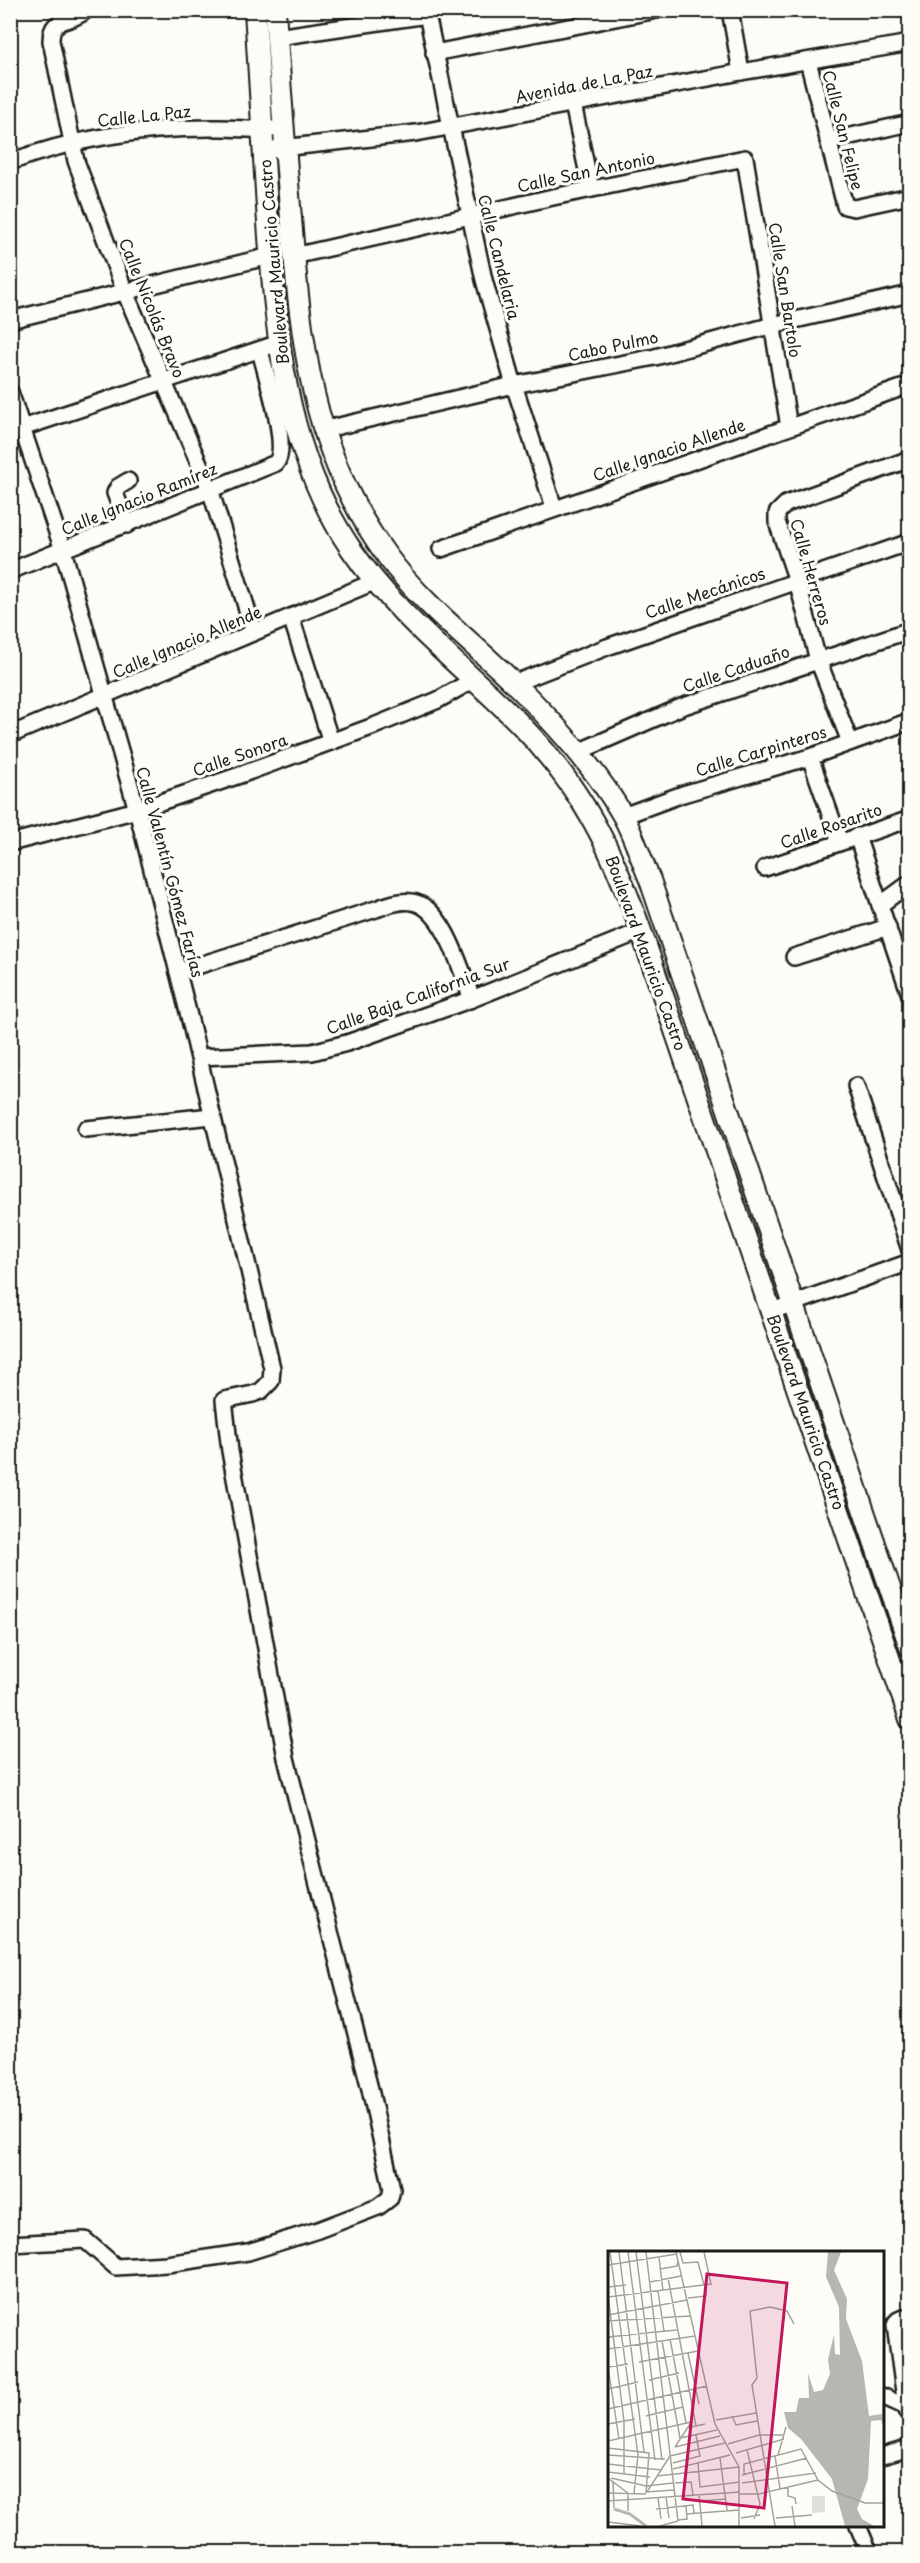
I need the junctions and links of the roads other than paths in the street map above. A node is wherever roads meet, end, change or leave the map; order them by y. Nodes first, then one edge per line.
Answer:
1 (86, 10) edge
2 (255, 10) edge
3 (275, 10) edge
4 (657, 10) edge
5 (730, 10) edge
6 (426, 13) edge
7 (277, 37) junction
8 (909, 43) edge
9 (434, 53) junction
10 (808, 61) junction
11 (741, 72) junction
12 (573, 105) junction
13 (909, 123) edge
14 (451, 127) junction
15 (284, 129) junction
16 (262, 130) junction
17 (828, 141) junction
18 (72, 142) junction
19 (285, 149) junction
20 (264, 150) junction
21 (745, 158) joint
22 (10, 162) edge
23 (591, 189) junction
24 (909, 196) edge
25 (469, 216) junction
26 (270, 256) junction
27 (294, 256) junction
28 (124, 292) junction
29 (909, 294) edge
30 (10, 320) edge
31 (773, 325) junction
32 (269, 347) junction
33 (161, 380) junction
34 (514, 385) junction
35 (909, 385) edge
36 (10, 392) edge
37 (789, 427) junction
38 (17, 430) edge
39 (322, 430) junction
40 (909, 459) edge
41 (128, 481) dead end
42 (210, 489) junction
43 (554, 508) junction
44 (127, 525) junction
45 (909, 542) edge
46 (441, 549) dead end
47 (63, 550) junction
48 (10, 571) edge
49 (376, 581) junction
50 (797, 581) junction
51 (291, 617) junction
52 (909, 630) edge
53 (254, 632) junction
54 (818, 660) junction
55 (473, 680) junction
56 (514, 683) junction
57 (103, 698) junction
58 (909, 721) edge
59 (10, 735) edge
60 (331, 741) junction
61 (850, 742) junction
62 (578, 752) junction
63 (810, 757) junction
64 (137, 810) junction
65 (623, 816) junction
66 (909, 819) edge
67 (856, 836) junction
68 (840, 842) junction
69 (10, 843) edge
70 (765, 868) dead end
71 (909, 883) edge
72 (880, 905) junction
73 (888, 927) junction
74 (640, 931) junction
75 (794, 957) dead end
76 (178, 972) junction
77 (655, 973) junction
78 (909, 995) edge
79 (472, 999) junction
80 (692, 1006) junction
81 (199, 1056) junction
82 (856, 1086) dead end
83 (212, 1116) junction
84 (86, 1129) dead end
85 (909, 1250) edge
86 (909, 1262) edge
87 (794, 1303) junction
88 (772, 1311) junction
89 (909, 1647) edge
90 (909, 1719) edge
91 (10, 2244) edge
92 (909, 2316) edge
93 (884, 2397) edge
94 (908, 2412) edge
95 (909, 2448) edge
96 (884, 2455) edge
97 (858, 2527) edge
98 (869, 2553) edge

1 - 18 street, Calle Nicolás Bravo
2 - 16 main road, Boulevard Mauricio Castro
3 - 7 main road, Boulevard Mauricio Castro
4 - 9 street
5 - 11 street
6 - 7 street
6 - 9 street, Calle Candelaria
7 - 15 main road, Boulevard Mauricio Castro
8 - 10 street, Avenida de La Paz
9 - 14 street, Calle Candelaria
10 - 11 street, Avenida de La Paz
10 - 17 street, Calle San Felipe
11 - 12 street, Avenida de La Paz
12 - 14 street, Avenida de La Paz
12 - 23 street
13 - 17 street
14 - 19 street, Avenida de La Paz
14 - 25 street, Calle Candelaria
15 - 16 street, Calle La Paz
15 - 19 main road, Boulevard Mauricio Castro
16 - 18 street, Calle La Paz
16 - 20 main road, Boulevard Mauricio Castro
17 - 24 street, Calle San Felipe
18 - 22 street, Calle La Paz
18 - 28 street, Calle Nicolás Bravo
19 - 20 street, Avenida de La Paz
19 - 27 main road, Boulevard Mauricio Castro
20 - 26 main road, Boulevard Mauricio Castro
21 - 23 street, Calle San Antonio
21 - 31 street, Calle San Bartolo
23 - 25 street, Calle San Antonio
25 - 27 street, Calle San Antonio
25 - 34 street, Calle Candelaria
26 - 28 street
26 - 32 main road, Boulevard Mauricio Castro
27 - 39 main road, Boulevard Mauricio Castro
28 - 30 street
28 - 33 street, Calle Nicolás Bravo
29 - 31 street, Cabo Pulmo
31 - 34 street, Cabo Pulmo
31 - 37 street, Calle San Bartolo
32 - 33 street
32 - 42 street, Calle Ignacio Ramírez
32 - 49 main road, Boulevard Mauricio Castro
33 - 38 street
33 - 42 street, Calle Nicolás Bravo
34 - 39 street, Cabo Pulmo
34 - 43 street, Calle Candelaria
35 - 37 street, Calle Ignacio Allende
36 - 38 street, Calle Valentín Gómez Farías
37 - 43 street, Calle Ignacio Allende
38 - 47 street, Calle Valentín Gómez Farías
39 - 56 main road, Boulevard Mauricio Castro
40 - 50 street, Calle Herreros
41 - 44 street
42 - 44 street, Calle Ignacio Ramírez
42 - 53 street, Calle Nicolás Bravo
43 - 46 street, Calle Ignacio Allende
44 - 47 street, Calle Ignacio Ramírez
45 - 50 street, Calle Mecánicos
47 - 48 street, Calle Ignacio Ramírez
47 - 57 street, Calle Valentín Gómez Farías
49 - 51 street, Calle Ignacio Allende
49 - 55 main road, Boulevard Mauricio Castro
50 - 54 street, Calle Herreros
50 - 56 street, Calle Mecánicos
51 - 53 street, Calle Ignacio Allende
51 - 60 street
52 - 54 street, Calle Caduaño
53 - 57 street, Calle Ignacio Allende
54 - 61 street, Calle Herreros
54 - 62 street, Calle Caduaño
55 - 60 street, Calle Sonora
55 - 74 main road, Boulevard Mauricio Castro
56 - 62 main road, Boulevard Mauricio Castro
57 - 59 street, Calle Ignacio Allende
57 - 64 street, Calle Valentín Gómez Farías
58 - 61 street, Calle Carpinteros
60 - 64 street, Calle Sonora
61 - 63 street, Calle Carpinteros
62 - 65 main road, Boulevard Mauricio Castro
63 - 65 street, Calle Carpinteros
63 - 68 street
64 - 69 street, Calle Sonora
64 - 76 street, Calle Valentín Gómez Farías
65 - 80 main road, Boulevard Mauricio Castro
66 - 67 street, Calle Rosarito
67 - 68 street, Calle Rosarito
67 - 72 street
68 - 70 street, Calle Rosarito
71 - 72 street
72 - 73 street
73 - 75 street
73 - 78 street
74 - 77 main road, Boulevard Mauricio Castro
74 - 79 street, Calle Baja California Sur
76 - 79 street
76 - 81 street, Calle Valentín Gómez Farías
77 - 80 main road
77 - 88 main road, Boulevard Mauricio Castro
79 - 81 street, Calle Baja California Sur
80 - 87 main road, Boulevard Mauricio Castro
81 - 83 street, Calle Valentín Gómez Farías
82 - 85 street
83 - 84 street
83 - 91 street, Calle Valentín Gómez Farías
86 - 87 street
87 - 88 street
87 - 89 main road, Boulevard Mauricio Castro
88 - 90 main road, Boulevard Mauricio Castro
92 - 94 street
93 - 94 street
95 - 96 street
97 - 98 street

